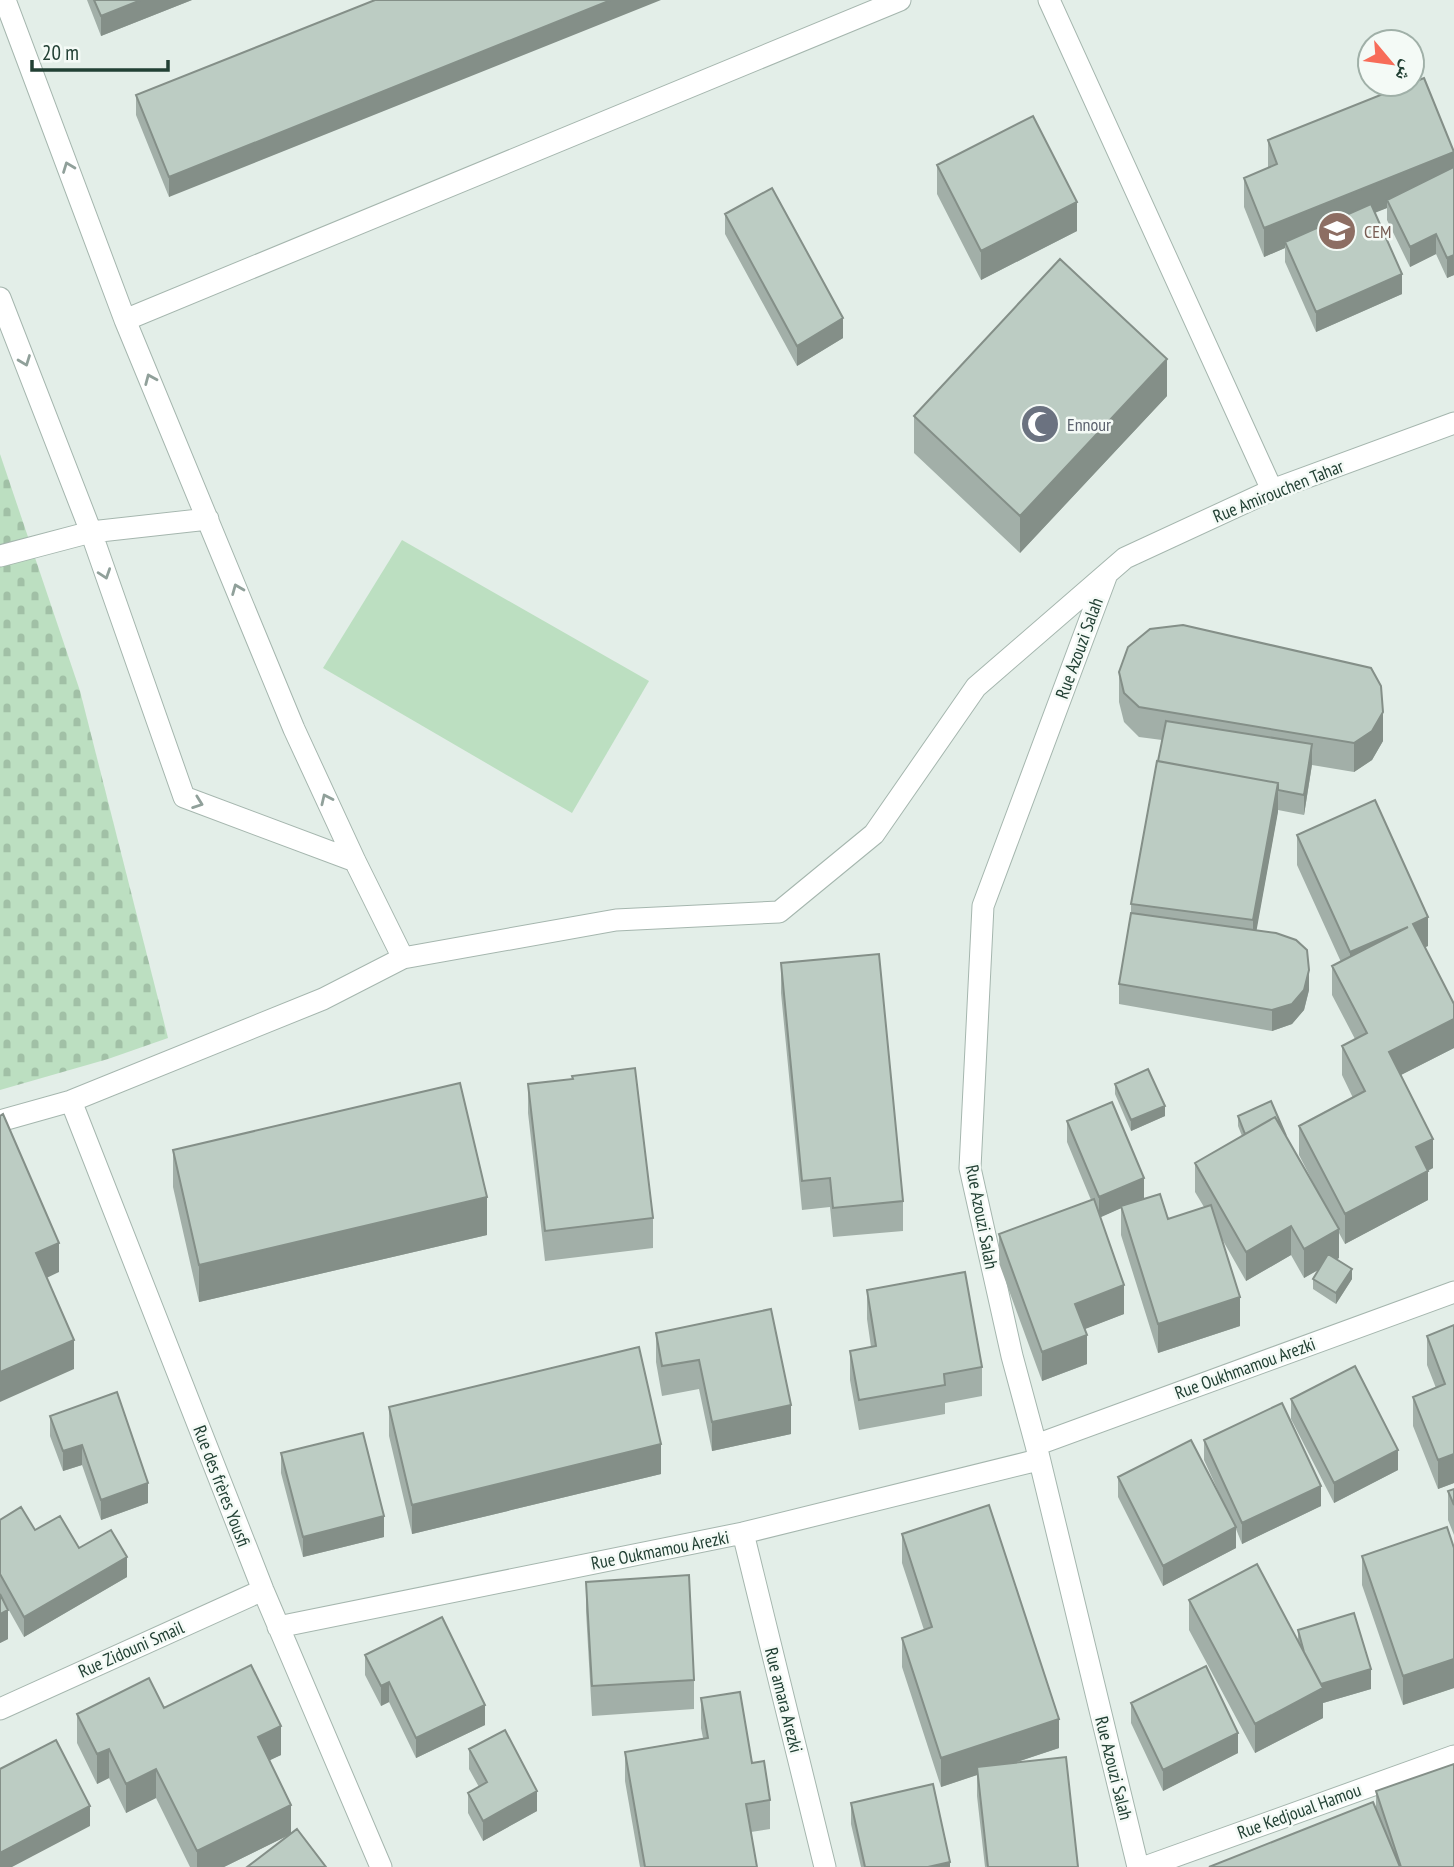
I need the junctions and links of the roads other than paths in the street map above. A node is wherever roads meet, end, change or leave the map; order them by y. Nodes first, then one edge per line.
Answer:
1 (5, 0) edge
2 (900, 0) edge
3 (1049, 0) edge
4 (0, 298) edge
5 (125, 320) junction
6 (1454, 423) edge
7 (1272, 490) junction
8 (208, 519) junction
9 (91, 532) junction
10 (0, 556) edge
11 (1108, 572) junction
12 (355, 861) junction
13 (403, 958) junction
14 (71, 1101) junction
15 (0, 1121) edge
16 (1454, 1292) edge
17 (1037, 1452) junction
18 (743, 1533) junction
19 (262, 1590) junction
20 (278, 1627) junction
21 (0, 1709) edge
22 (1454, 1756) edge
23 (382, 1867) edge
24 (825, 1867) edge
25 (1138, 1867) edge
26 (1144, 1867) edge

5 -> 1 street
2 - 5 street
3 - 7 street
4 -> 9 street
8 -> 5 street
6 - 7 street, Rue Amirouchen Tahar
7 - 11 street, Rue Amirouchen Tahar
8 - 9 street
12 -> 8 street
9 - 10 street
9 -> 12 street
11 - 13 street, Rue Amirouchen Tahar
11 - 17 street, Rue Azouzi Salah
12 - 13 street
13 - 14 street, Rue Amirouchen Tahar
14 - 15 street, Rue Amirouchen Tahar
14 - 19 street, Rue des frères Yousfi
16 - 17 street, Rue Oukhmamou Arezki
17 - 18 street, Rue Oukmamou Arezki
17 - 25 street, Rue Azouzi Salah
18 - 20 street, Rue Oukmamou Arezki
18 - 24 street, Rue amara Arezki
19 - 20 street, Rue des frères Yousfi
19 - 21 street, Rue Zidouni Smail
20 - 23 street, Rue des frères Yousfi
22 - 26 street, Rue Kedjoual Hamou

